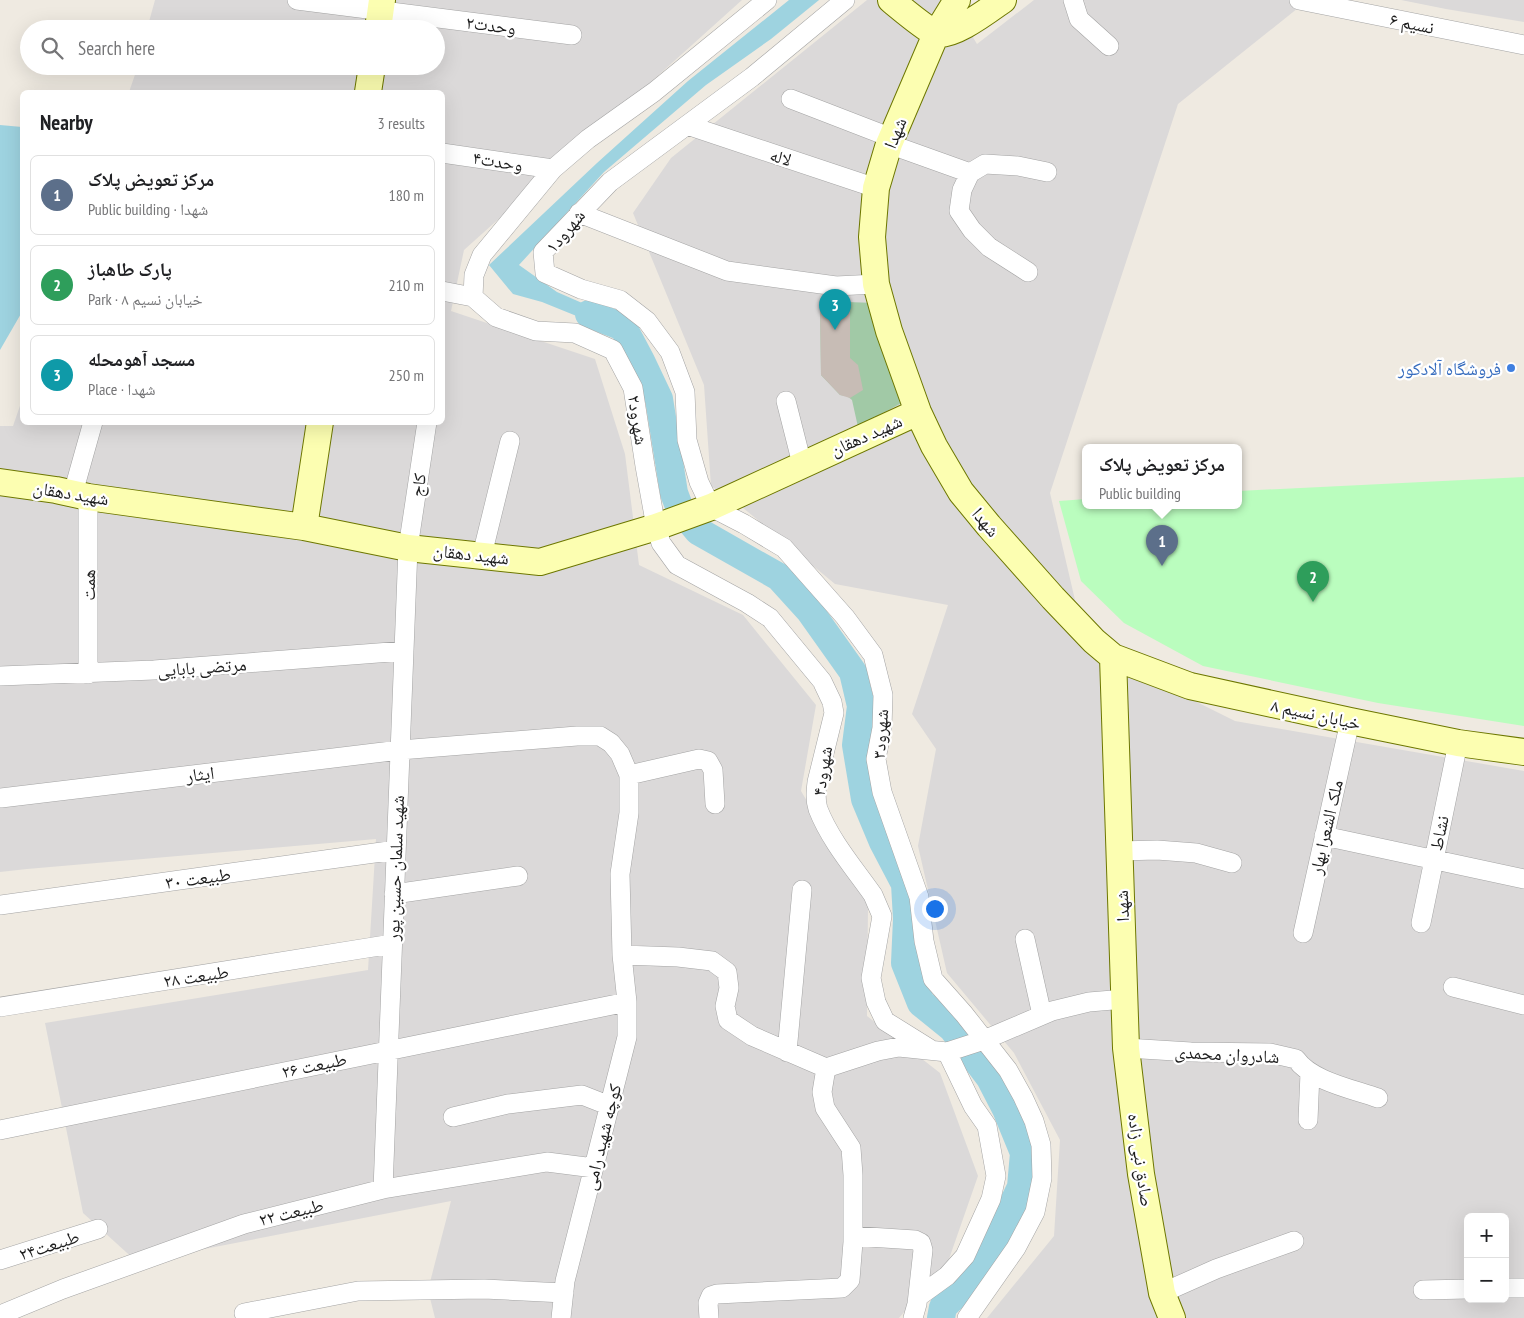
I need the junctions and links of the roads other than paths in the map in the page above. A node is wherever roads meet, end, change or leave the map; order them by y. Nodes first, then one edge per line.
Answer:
1 (297, 0) edge
2 (766, 0) edge
3 (845, 0) edge
4 (891, 0) edge
5 (957, 0) edge
6 (1003, 0) edge
7 (1074, 0) edge
8 (1300, 0) edge
9 (380, 13) edge
10 (441, 20) edge
11 (445, 20) edge
12 (936, 34) junction
13 (572, 35) dead end
14 (1524, 45) edge
15 (1109, 46) dead end
16 (371, 75) edge
17 (368, 90) edge
18 (791, 99) dead end
19 (687, 125) junction
20 (890, 141) junction
21 (445, 152) edge
22 (553, 169) junction
23 (1047, 172) dead end
24 (970, 173) junction
25 (876, 188) junction
26 (579, 213) junction
27 (1028, 272) dead end
28 (876, 284) junction
29 (445, 292) edge
30 (472, 297) junction
31 (786, 401) dead end
32 (918, 412) junction
33 (92, 425) edge
34 (320, 425) edge
35 (427, 425) edge
36 (510, 441) dead end
37 (802, 464) junction
38 (0, 482) edge
39 (80, 495) junction
40 (711, 507) junction
41 (304, 527) junction
42 (656, 527) junction
43 (408, 548) junction
44 (482, 555) junction
45 (404, 651) junction
46 (1113, 657) junction
47 (88, 674) junction
48 (0, 676) edge
49 (1350, 721) junction
50 (1458, 743) junction
51 (400, 750) junction
52 (1524, 752) edge
53 (629, 775) junction
54 (1, 798) edge
55 (715, 804) dead end
56 (1324, 836) junction
57 (396, 850) junction
58 (1120, 851) junction
59 (1434, 860) junction
60 (1232, 863) dead end
61 (518, 876) dead end
62 (1524, 879) edge
63 (802, 890) dead end
64 (394, 894) junction
65 (0, 906) edge
66 (1421, 923) dead end
67 (1303, 933) dead end
68 (1025, 939) dead end
69 (392, 944) junction
70 (622, 955) junction
71 (1453, 987) dead end
72 (1125, 998) junction
73 (628, 1002) junction
74 (1524, 1005) edge
75 (0, 1007) edge
76 (1042, 1015) junction
77 (984, 1040) junction
78 (1126, 1048) junction
79 (388, 1050) junction
80 (939, 1051) junction
81 (787, 1052) junction
82 (826, 1068) junction
83 (1310, 1073) junction
84 (1378, 1098) dead end
85 (610, 1106) junction
86 (453, 1117) dead end
87 (1308, 1120) dead end
88 (0, 1130) edge
89 (594, 1168) junction
90 (383, 1190) junction
91 (98, 1229) dead end
92 (853, 1236) junction
93 (1294, 1240) dead end
94 (0, 1260) edge
95 (1509, 1288) edge
96 (1524, 1288) edge
97 (1464, 1289) edge
98 (1423, 1290) dead end
99 (564, 1293) junction
100 (1162, 1293) junction
101 (918, 1297) junction
102 (244, 1313) dead end
103 (0, 1315) edge
104 (561, 1318) edge
105 (708, 1318) edge
106 (913, 1318) edge
107 (967, 1318) edge
108 (1172, 1318) edge

1 - 9 street, وحدت۲
2 - 22 street
3 - 19 street, شهرود۱
4 - 12 street
5 - 12 street, شهدا
6 - 12 street
7 - 15 street
8 - 14 street, نسیم ۶
9 - 10 street, وحدت۲
11 - 13 street, وحدت۲
12 - 20 street, شهدا
16 - 17 street
18 - 20 street
19 - 25 street, لاله
19 - 26 street, شهرود۱
20 - 24 street
20 - 25 street, شهدا
21 - 22 street, وحدت۴
22 - 30 street
23 - 24 street
24 - 27 street
25 - 28 street, شهدا
26 - 28 street
26 - 40 street, شهرود۱
28 - 32 street, شهدا
29 - 30 street
30 - 42 street, شهرود۲
31 - 37 street
32 - 37 street, شهید دهقان
32 - 46 street, شهدا
33 - 39 street, همت
34 - 41 street
35 - 43 street, کاج
36 - 44 street
37 - 40 street, شهید دهقان
38 - 39 street, شهید دهقان
39 - 41 street, شهید دهقان
39 - 47 street, همت
40 - 42 street, شهید دهقان
40 - 77 street, شهرود۳
41 - 43 street, شهید دهقان
42 - 44 street, شهید دهقان
42 - 80 street, شهرود۴
43 - 44 street, شهید دهقان
43 - 45 street, شهید سلمان حسین پور
45 - 47 street, مرتضی بابایی
45 - 51 street, شهید سلمان حسین پور
46 - 49 street, خیابان نسیم ۸
46 - 58 street, شهدا
47 - 48 street, مرتضی بابایی
49 - 50 street, خیابان نسیم ۸
49 - 56 street, ملک الشعرا بهار
50 - 52 street, خیابان نسیم ۸
50 - 59 street, نشاط
51 - 53 street, ایثار
51 - 54 street, ایثار
51 - 57 street, شهید سلمان حسین پور
53 - 55 street
53 - 70 street, کوچه شهید رامی
56 - 59 street
56 - 67 street, ملک الشعرا بهار
57 - 64 street, شهید سلمان حسین پور
57 - 65 street, طبیعت ۳۰
58 - 60 street
58 - 72 street, شهدا
59 - 62 street
59 - 66 street, نشاط
61 - 64 street
63 - 81 street
64 - 69 street, شهید سلمان حسین پور
68 - 76 street
69 - 75 street, طبیعت ۲۸
69 - 79 street, شهید سلمان حسین پور
70 - 73 street, کوچه شهید رامی
70 - 81 street
71 - 74 street
72 - 76 street
72 - 78 street, صادق نبی زاده
73 - 79 street, طبیعت ۲۶
73 - 85 street, کوچه شهید رامی
76 - 77 street
77 - 80 street
77 - 107 street, شهرود۳
78 - 83 street, شادروان محمدی
78 - 100 street, صادق نبی زاده
79 - 88 street, طبیعت ۲۶
79 - 90 street, شهید سلمان حسین پور
80 - 82 street
80 - 101 street
81 - 82 street
82 - 92 street
83 - 84 street, شادروان محمدی
83 - 87 street
85 - 86 street
85 - 89 street, کوچه شهید رامی
89 - 90 street, طبیعت ۲۲
89 - 99 street, کوچه شهید رامی
90 - 103 street, طبیعت ۲۲
91 - 94 street, طبیعت۲۴
92 - 101 street
92 - 105 street
93 - 100 street
95 - 96 street
97 - 98 street
99 - 102 street
99 - 104 street, کوچه شهید رامی
100 - 108 street, صادق نبی زاده
101 - 106 street

